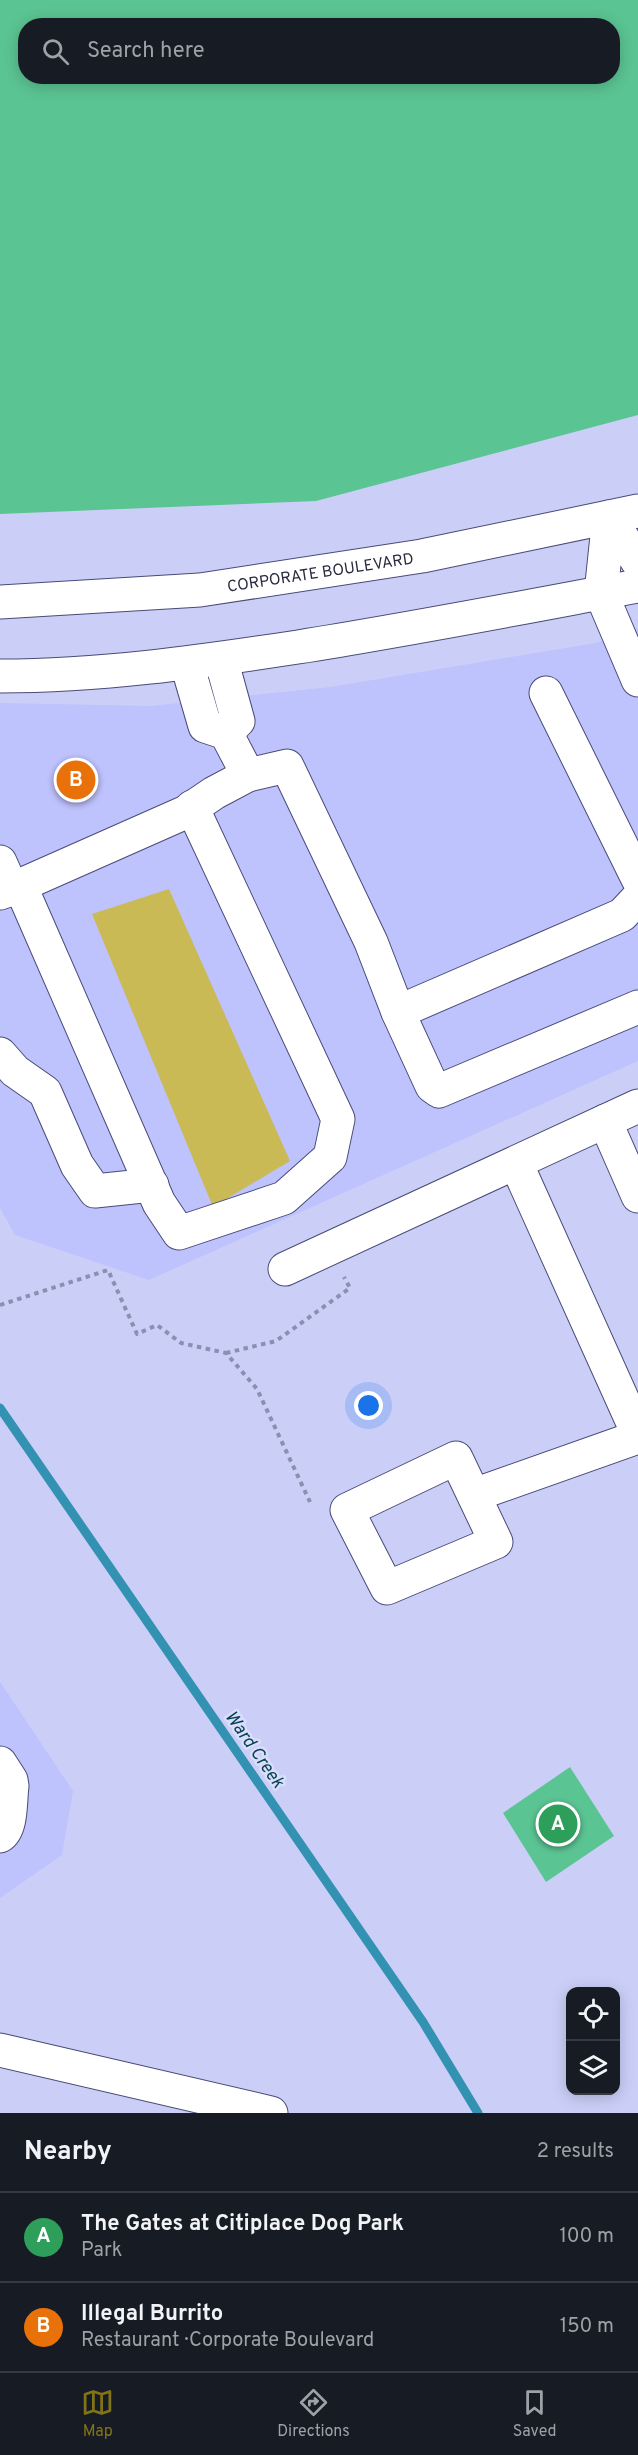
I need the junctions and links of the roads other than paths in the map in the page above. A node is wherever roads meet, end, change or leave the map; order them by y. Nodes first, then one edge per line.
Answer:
1 (624, 514) edge
2 (638, 562) edge
3 (638, 586) edge
4 (601, 593) junction
5 (0, 602) edge
6 (221, 659) junction
7 (187, 664) junction
8 (0, 676) edge
9 (638, 680) edge
10 (546, 693) dead end
11 (226, 733) junction
12 (248, 775) junction
13 (192, 807) junction
14 (638, 879) edge
15 (8, 882) edge
16 (638, 898) edge
17 (638, 1006) edge
18 (398, 1012) junction
19 (0, 1054) edge
20 (638, 1106) edge
21 (605, 1121) junction
22 (516, 1163) junction
23 (152, 1185) junction
24 (638, 1196) edge
25 (285, 1269) dead end
26 (638, 1435) edge
27 (474, 1495) junction
28 (0, 1763) edge
29 (0, 1836) edge
30 (0, 2050) edge
31 (266, 2112) edge

1 - 2 main road
1 - 4 main road
1 - 5 main road, CORPORATE BOULEVARD
3 - 4 main road
4 - 6 main road
4 - 9 main road
6 - 7 main road
6 - 11 main road
7 - 8 main road
7 - 11 main road
10 - 14 main road
11 - 12 main road
12 - 13 main road
12 - 18 main road
13 - 15 main road
13 - 23 main road
15 - 23 main road
16 - 18 main road
17 - 18 main road
19 - 23 main road
20 - 21 main road
21 - 22 main road
21 - 24 main road
22 - 25 main road
22 - 26 main road
26 - 27 main road
27 - 27 main road
28 - 29 main road
30 - 31 main road

